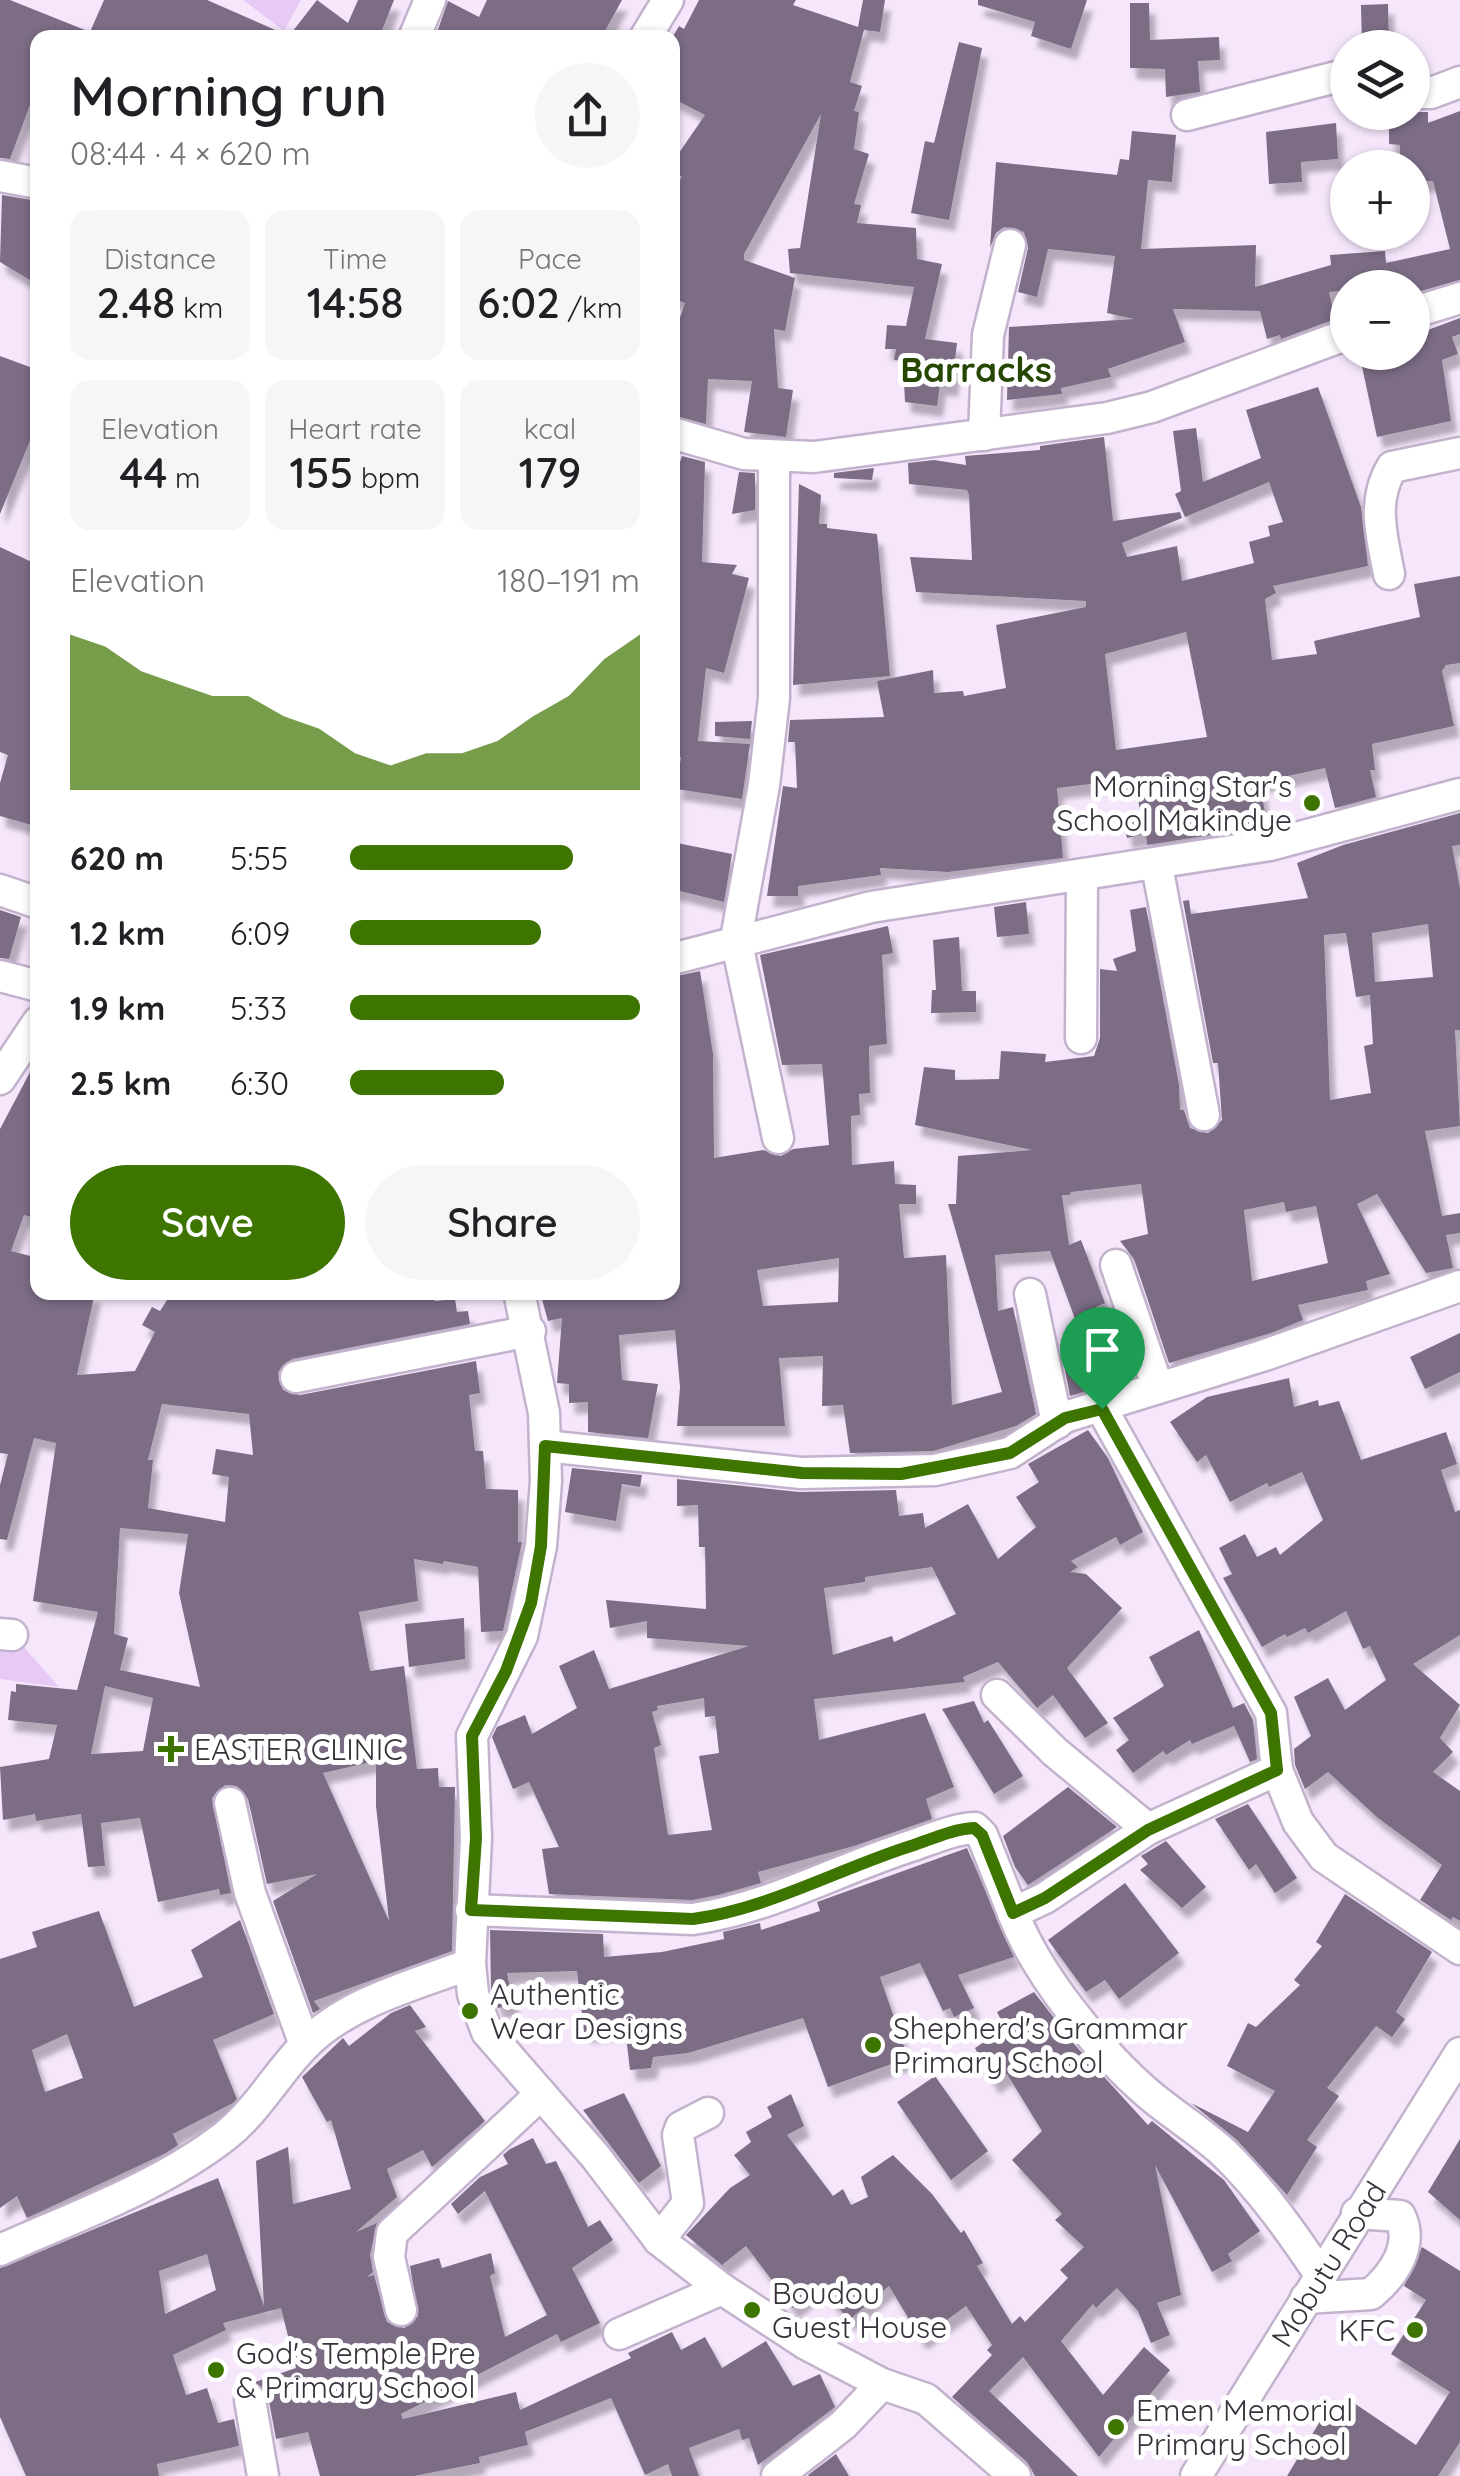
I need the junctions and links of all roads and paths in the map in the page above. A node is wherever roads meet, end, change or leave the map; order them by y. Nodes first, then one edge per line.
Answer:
1 (430, 0) edge
2 (668, 0) edge
3 (417, 30) edge
4 (650, 30) edge
5 (1330, 78) edge
6 (1460, 82) edge
7 (1430, 93) edge
8 (1188, 114) dead end
9 (0, 176) edge
10 (30, 182) edge
11 (1010, 245) dead end
12 (1460, 298) edge
13 (1430, 307) edge
14 (1330, 341) edge
15 (680, 434) edge
16 (984, 435) junction
17 (1460, 453) edge
18 (774, 458) junction
19 (1389, 574) dead end
20 (1460, 794) edge
21 (1156, 866) junction
22 (1082, 876) junction
23 (0, 890) edge
24 (30, 899) edge
25 (736, 939) junction
26 (680, 956) edge
27 (0, 976) edge
28 (30, 984) edge
29 (30, 1034) edge
30 (1081, 1038) dead end
31 (0, 1079) edge
32 (1204, 1115) dead end
33 (778, 1138) dead end
34 (1116, 1265) dead end
35 (1460, 1286) edge
36 (1030, 1294) dead end
37 (521, 1300) edge
38 (530, 1331) junction
39 (296, 1378) dead end
40 (1158, 1388) junction
41 (1102, 1409) junction
42 (1057, 1423) junction
43 (545, 1446) junction
44 (997, 1695) dead end
45 (1277, 1770) junction
46 (230, 1803) dead end
47 (1148, 1830) junction
48 (471, 1910) junction
49 (1013, 1913) junction
50 (1460, 1949) edge
51 (470, 1964) junction
52 (305, 2045) junction
53 (1458, 2060) edge
54 (542, 2094) junction
55 (708, 2114) dead end
56 (1357, 2214) junction
57 (659, 2240) junction
58 (0, 2250) edge
59 (1312, 2286) junction
60 (722, 2289) junction
61 (401, 2310) dead end
62 (619, 2334) dead end
63 (882, 2384) junction
64 (250, 2400) dead end
65 (263, 2476) edge
66 (777, 2476) edge
67 (1015, 2476) edge
68 (1196, 2476) edge

1 - 3 street
2 - 4 street
5 - 8 street
6 - 7 street
9 - 10 street
11 - 16 street
12 - 13 street
14 - 16 street
15 - 18 street
16 - 18 street
17 - 19 street
18 - 25 street
20 - 21 street
21 - 22 street
21 - 32 street
22 - 25 street
22 - 30 street
23 - 24 street
25 - 26 street
25 - 33 street
27 - 28 street
29 - 31 street
34 - 40 street
35 - 40 street
36 - 42 street
37 - 38 street
38 - 39 street
38 - 43 street
40 - 41 street
41 - 42 street
41 - 45 street
42 - 43 street
43 - 48 street
44 - 47 street
45 - 47 street
45 - 50 street
46 - 52 street
47 - 49 street
48 - 49 street
48 - 51 street
49 - 59 street
51 - 52 street
51 - 54 street
52 - 58 street
53 - 56 street, Mobutu Road
54 - 57 street
54 - 61 street
55 - 57 street
56 - 59 street, Mobutu Road
56 - 59 street
57 - 60 street
59 - 68 street, Mobutu Road
60 - 62 street
60 - 63 street
63 - 66 street
63 - 67 street
64 - 65 street

